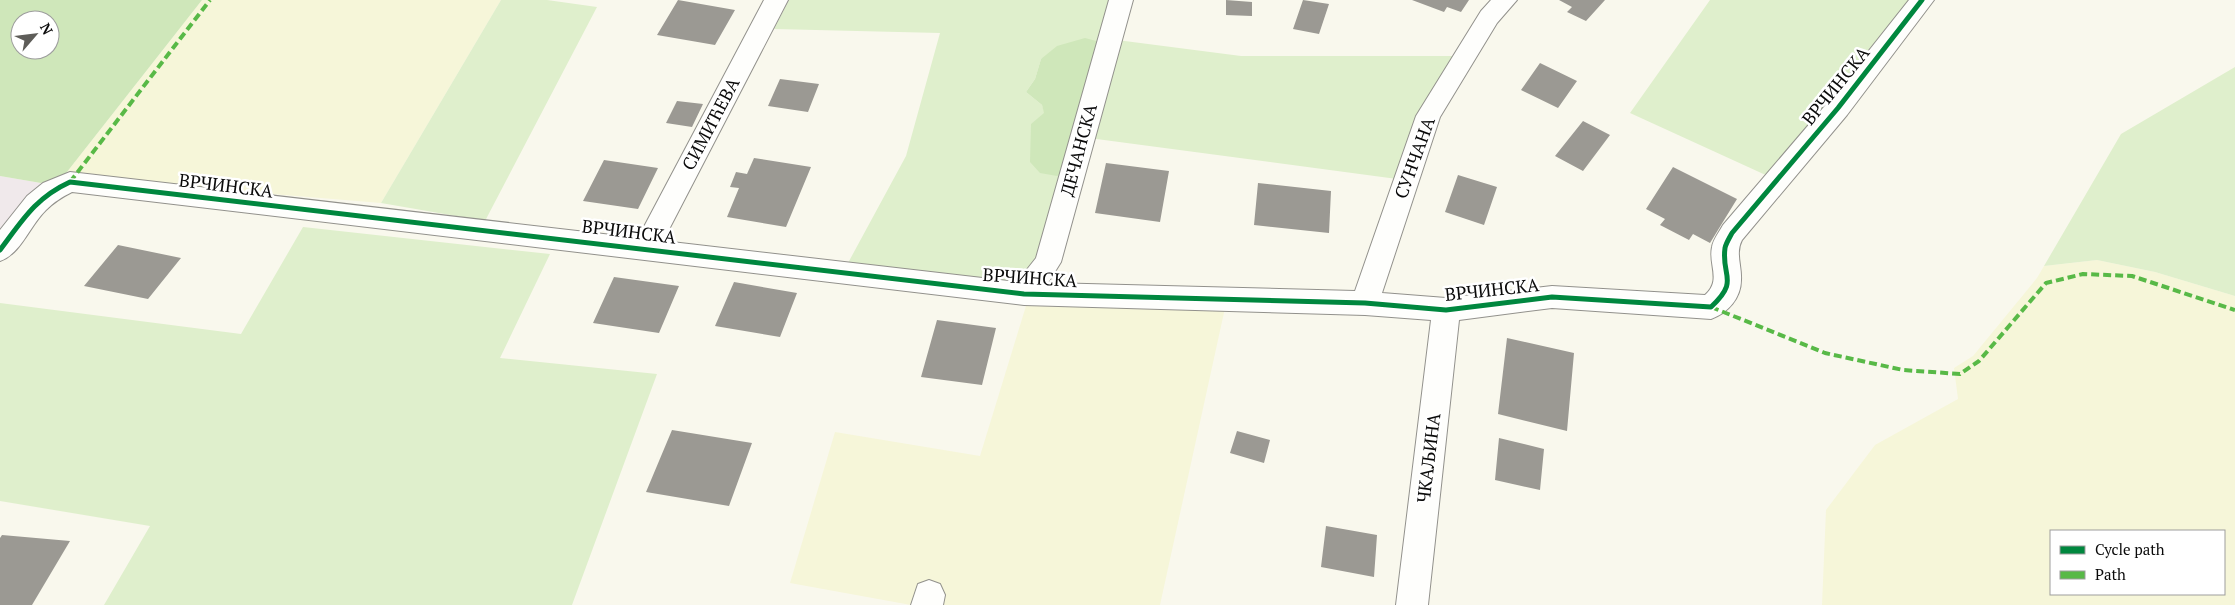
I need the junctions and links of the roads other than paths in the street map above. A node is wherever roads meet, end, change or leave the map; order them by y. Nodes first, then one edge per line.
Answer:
1 (776, 0) edge
2 (1121, 0) edge
3 (1506, 0) edge
4 (1922, 0) edge
5 (646, 248) junction
6 (0, 250) edge
7 (1024, 294) junction
8 (1366, 303) junction
9 (1446, 310) junction
10 (1412, 605) edge

1 - 5 street, СИМИЋЕВА
2 - 7 street, ДЕЧАНСКА
3 - 8 street, СУНЧАНА
4 - 9 street, ВРЧИНСКА
5 - 6 street, ВРЧИНСКА
5 - 7 street, ВРЧИНСКА
7 - 8 street, ВРЧИНСКА
8 - 9 street, ВРЧИНСКА
9 - 10 street, ЧКАЉИНА

